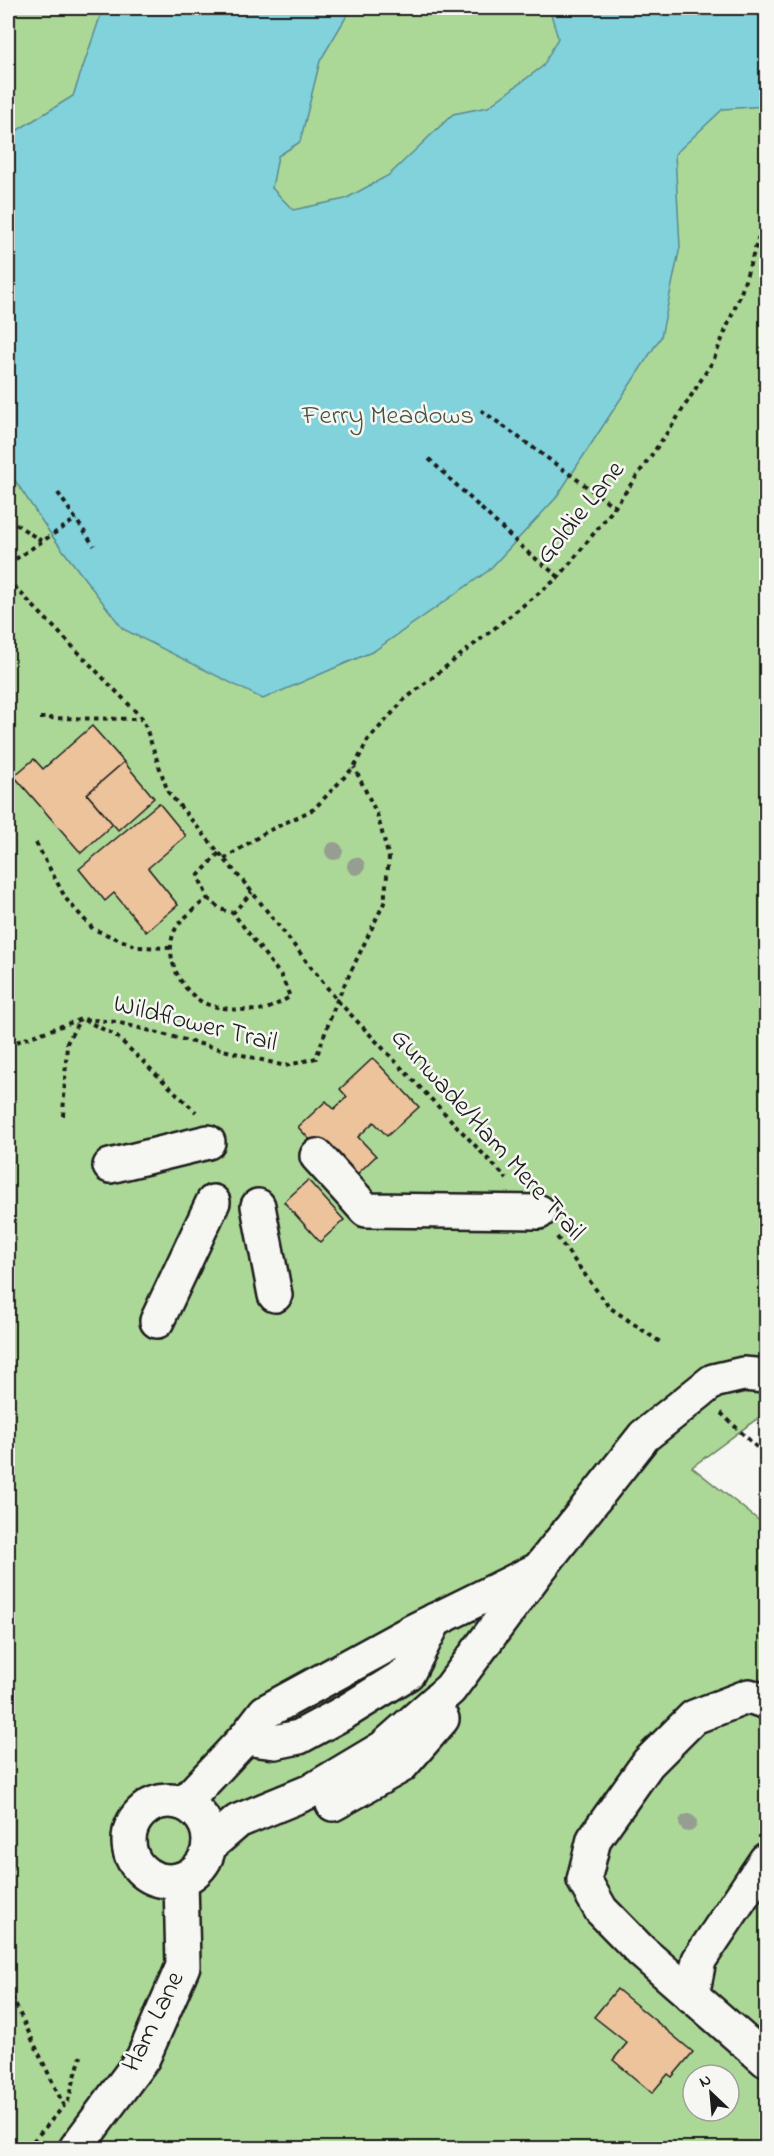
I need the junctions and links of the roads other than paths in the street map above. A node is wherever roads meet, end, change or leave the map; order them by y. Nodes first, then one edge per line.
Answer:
1 (203, 1128) road end
2 (317, 1156) dead end
3 (110, 1166) dead end
4 (213, 1202) dead end
5 (258, 1206) dead end
6 (539, 1212) road end
7 (275, 1295) dead end
8 (157, 1321) dead end
9 (766, 1376) edge
10 (539, 1569) junction
11 (766, 1702) edge
12 (184, 1803) junction
13 (210, 1846) junction
14 (766, 1860) edge
15 (181, 1880) junction
16 (692, 1996) junction
17 (766, 2060) edge
18 (76, 2148) edge

1 - 3 street
2 - 6 street
4 - 8 street
5 - 7 street
9 - 10 street
10 - 12 street
10 - 13 street
11 - 16 street
12 - 13 street
12 - 15 street
13 - 15 street
14 - 16 street
15 - 18 street, Ham Lane
16 - 17 street

